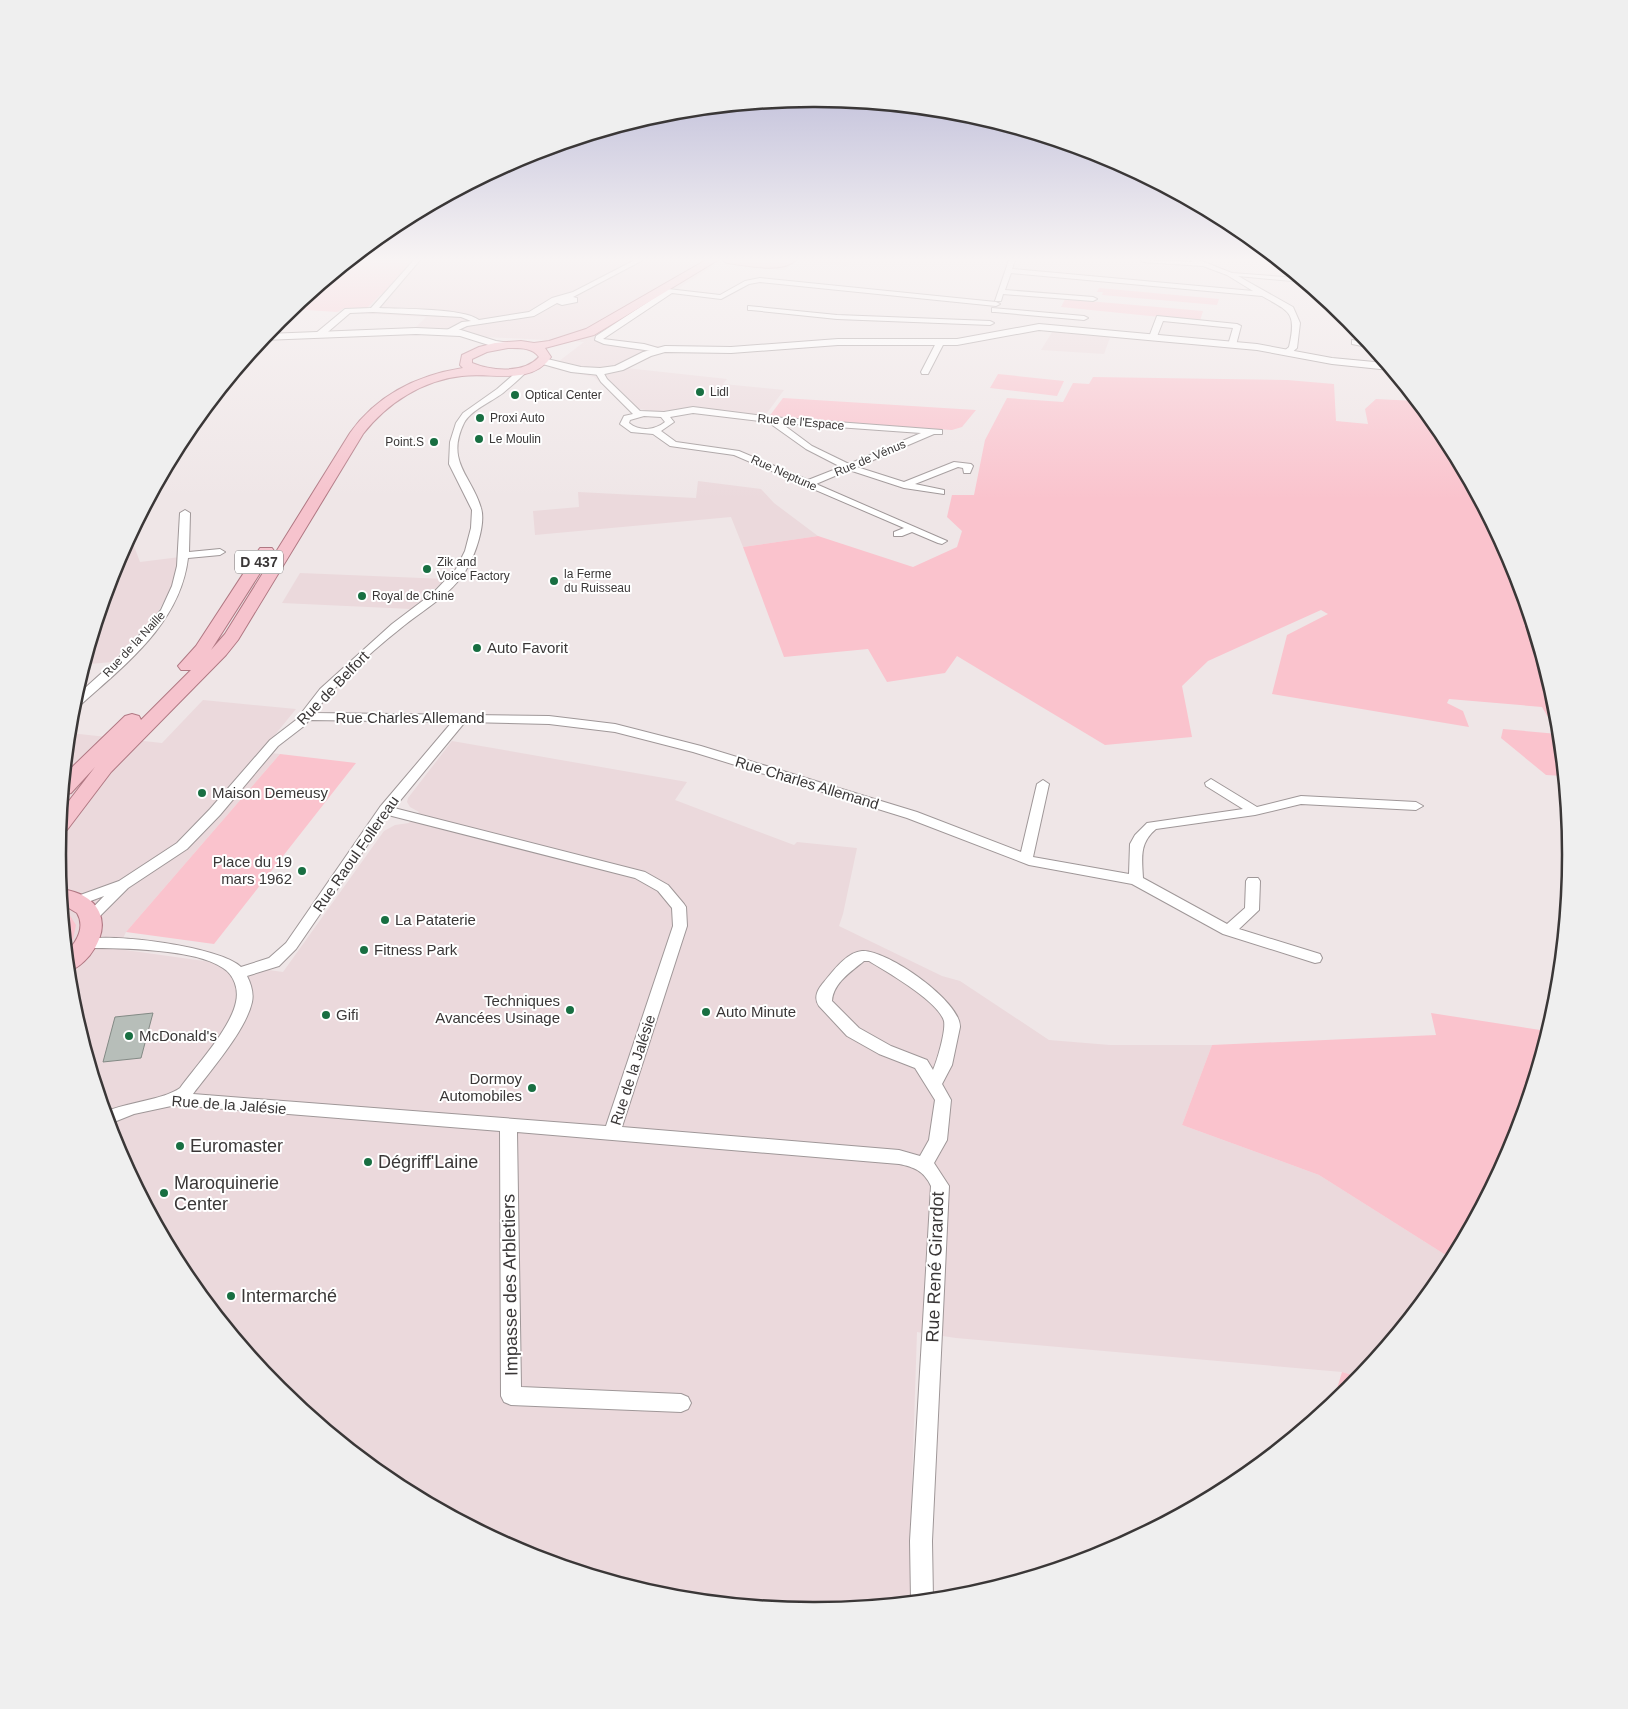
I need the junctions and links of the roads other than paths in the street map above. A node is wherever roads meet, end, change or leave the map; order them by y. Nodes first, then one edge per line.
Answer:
1 (472, 340) edge
2 (480, 340) edge
3 (565, 340) edge
4 (579, 340) edge
5 (599, 340) edge
6 (977, 340) edge
7 (1180, 340) edge
8 (1233, 340) edge
9 (1294, 340) edge
10 (1355, 342) dead end
11 (940, 343) junction
12 (1359, 343) edge
13 (506, 345) junction
14 (1232, 345) junction
15 (531, 347) junction
16 (655, 350) junction
17 (1287, 352) junction
18 (470, 355) junction
19 (544, 359) junction
20 (560, 366) junction
21 (1380, 366) edge
22 (528, 369) junction
23 (484, 372) junction
24 (599, 372) junction
25 (925, 372) dead end
26 (500, 391) junction
27 (638, 414) junction
28 (664, 415) junction
29 (771, 420) junction
30 (654, 430) junction
31 (936, 432) joint
32 (847, 468) junction
33 (967, 471) dead end
34 (808, 484) junction
35 (904, 485) junction
36 (941, 492) dead end
37 (185, 513) dead end
38 (912, 528) junction
39 (898, 534) dead end
40 (942, 541) dead end
41 (220, 552) dead end
42 (185, 555) junction
43 (84, 695) edge
44 (305, 716) junction
45 (462, 718) junction
46 (71, 781) edge
47 (1043, 784) dead end
48 (1211, 784) dead end
49 (1416, 806) dead end
50 (385, 810) junction
51 (1255, 811) junction
52 (68, 816) edge
53 (1026, 859) junction
54 (1136, 880) junction
55 (1253, 881) dead end
56 (124, 884) junction
57 (77, 905) edge
58 (1228, 931) junction
59 (88, 943) junction
60 (74, 957) edge
61 (1316, 958) dead end
62 (238, 973) junction
63 (933, 1083) junction
64 (176, 1099) junction
65 (113, 1115) edge
66 (508, 1125) junction
67 (612, 1133) junction
68 (925, 1163) junction
69 (680, 1402) dead end
70 (922, 1594) edge

1 - 18 street
2 - 13 street
3 - 15 main road
4 - 19 main road
5 - 16 street
6 - 11 street
7 - 14 street
8 - 14 street
9 - 17 street
10 - 12 street
11 - 16 street
11 - 25 street
13 - 15 main road
13 - 18 main road
14 - 17 street
15 - 19 main road
16 - 24 street
17 - 21 street
18 - 23 main road
18 - 46 main road, D 437
19 - 20 street
19 - 22 main road
20 - 22 street
20 - 24 street
22 - 23 main road
22 - 26 street
23 - 26 street
23 - 52 main road, D 437
24 - 27 street
26 - 44 street, Rue de Belfort
27 - 28 street, Rue de l'Espace
27 - 30 street
28 - 29 street, Rue de l'Espace
28 - 30 street
29 - 31 street, Rue de l'Espace
29 - 32 street
30 - 34 street, Rue Neptune
31 - 32 street, Rue de Vénus
32 - 34 street, Rue de Vénus
32 - 35 street
33 - 35 street
34 - 38 street, Rue Neptune
35 - 36 street
37 - 42 street, Rue de la Naille
38 - 39 street
38 - 40 street, Rue Neptune
41 - 42 street
42 - 43 street, Rue de la Naille
44 - 45 street, Rue Charles Allemand
44 - 56 street, Rue de Belfort
45 - 50 street, Rue Raoul Follereau
45 - 53 street, Rue Charles Allemand
47 - 53 street
48 - 51 street
49 - 51 street
50 - 62 street, Rue Raoul Follereau
50 - 67 street, Rue de la Jalésie
51 - 54 street
53 - 54 street, Rue Charles Allemand
54 - 58 street, Rue Charles Allemand
55 - 58 street
56 - 57 street, Rue de Belfort
56 - 57 street, Rue de Belfort
57 - 59 main road
58 - 61 street, Rue Charles Allemand
59 - 60 main road
59 - 62 street
62 - 64 street
63 - 63 street
63 - 68 street
64 - 65 street, Rue de la Jalésie
64 - 66 street, Rue de la Jalésie
66 - 67 street, Rue de la Jalésie
66 - 69 street, Impasse des Arbletiers
67 - 68 street
68 - 70 street, Rue René Girardot

